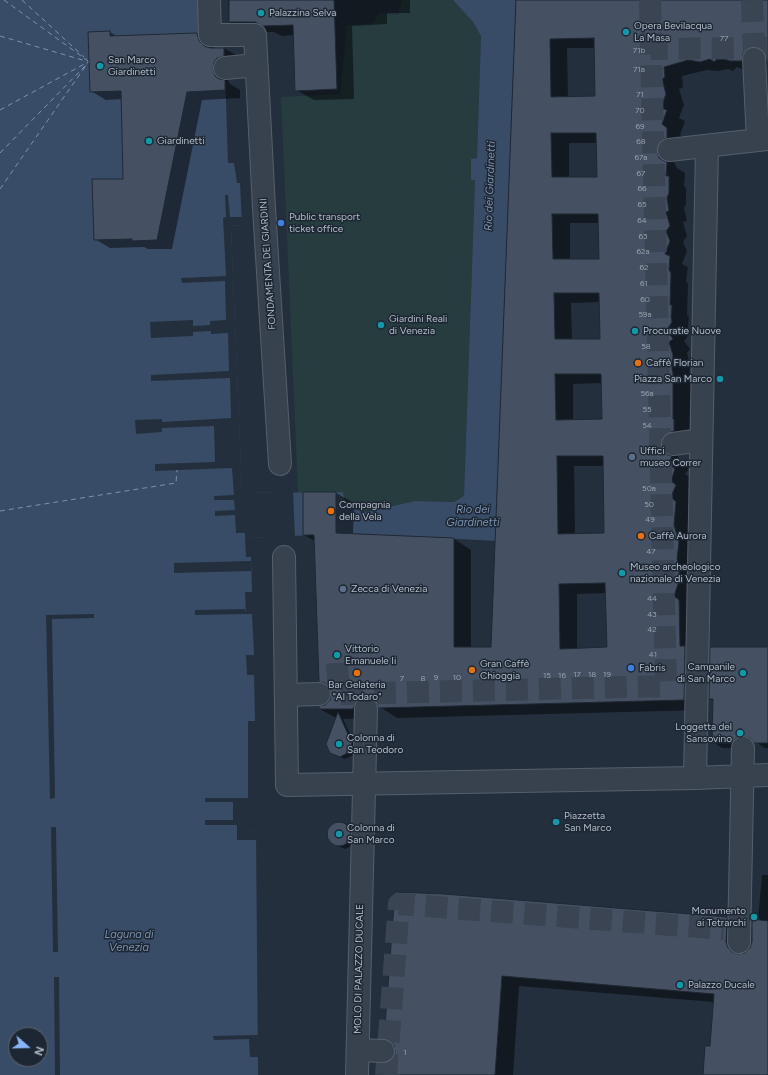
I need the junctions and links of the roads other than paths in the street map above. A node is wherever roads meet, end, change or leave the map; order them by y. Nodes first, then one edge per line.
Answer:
1 (216, 4) edge
2 (754, 58) tunnel mouth
3 (256, 65) junction
4 (225, 68) dead end
5 (763, 140) edge
6 (707, 146) junction
7 (669, 150) dead end
8 (701, 440) junction
9 (673, 444) dead end
10 (280, 464) dead end
11 (284, 557) dead end
12 (319, 694) dead end
13 (286, 695) junction
14 (366, 712) dead end
15 (743, 748) dead end
16 (768, 775) edge
17 (743, 776) junction
18 (695, 778) junction
19 (364, 784) junction
20 (734, 934) dead end
21 (358, 1050) junction
22 (383, 1051) dead end
23 (357, 1075) edge

1 - 3 street, FONDAMENTA DEI GIARDINI
2 - 5 street
3 - 4 street
3 - 10 street, FONDAMENTA DEI GIARDINI
5 - 6 street
6 - 7 street
6 - 8 street
8 - 9 street
8 - 18 street
11 - 13 street
12 - 13 street
13 - 19 street
14 - 19 street
15 - 17 street
16 - 17 street
17 - 18 street
17 - 20 street
18 - 19 street
19 - 21 street, MOLO DI PALAZZO DUCALE
21 - 22 street
21 - 23 street, MOLO DI PALAZZO DUCALE

